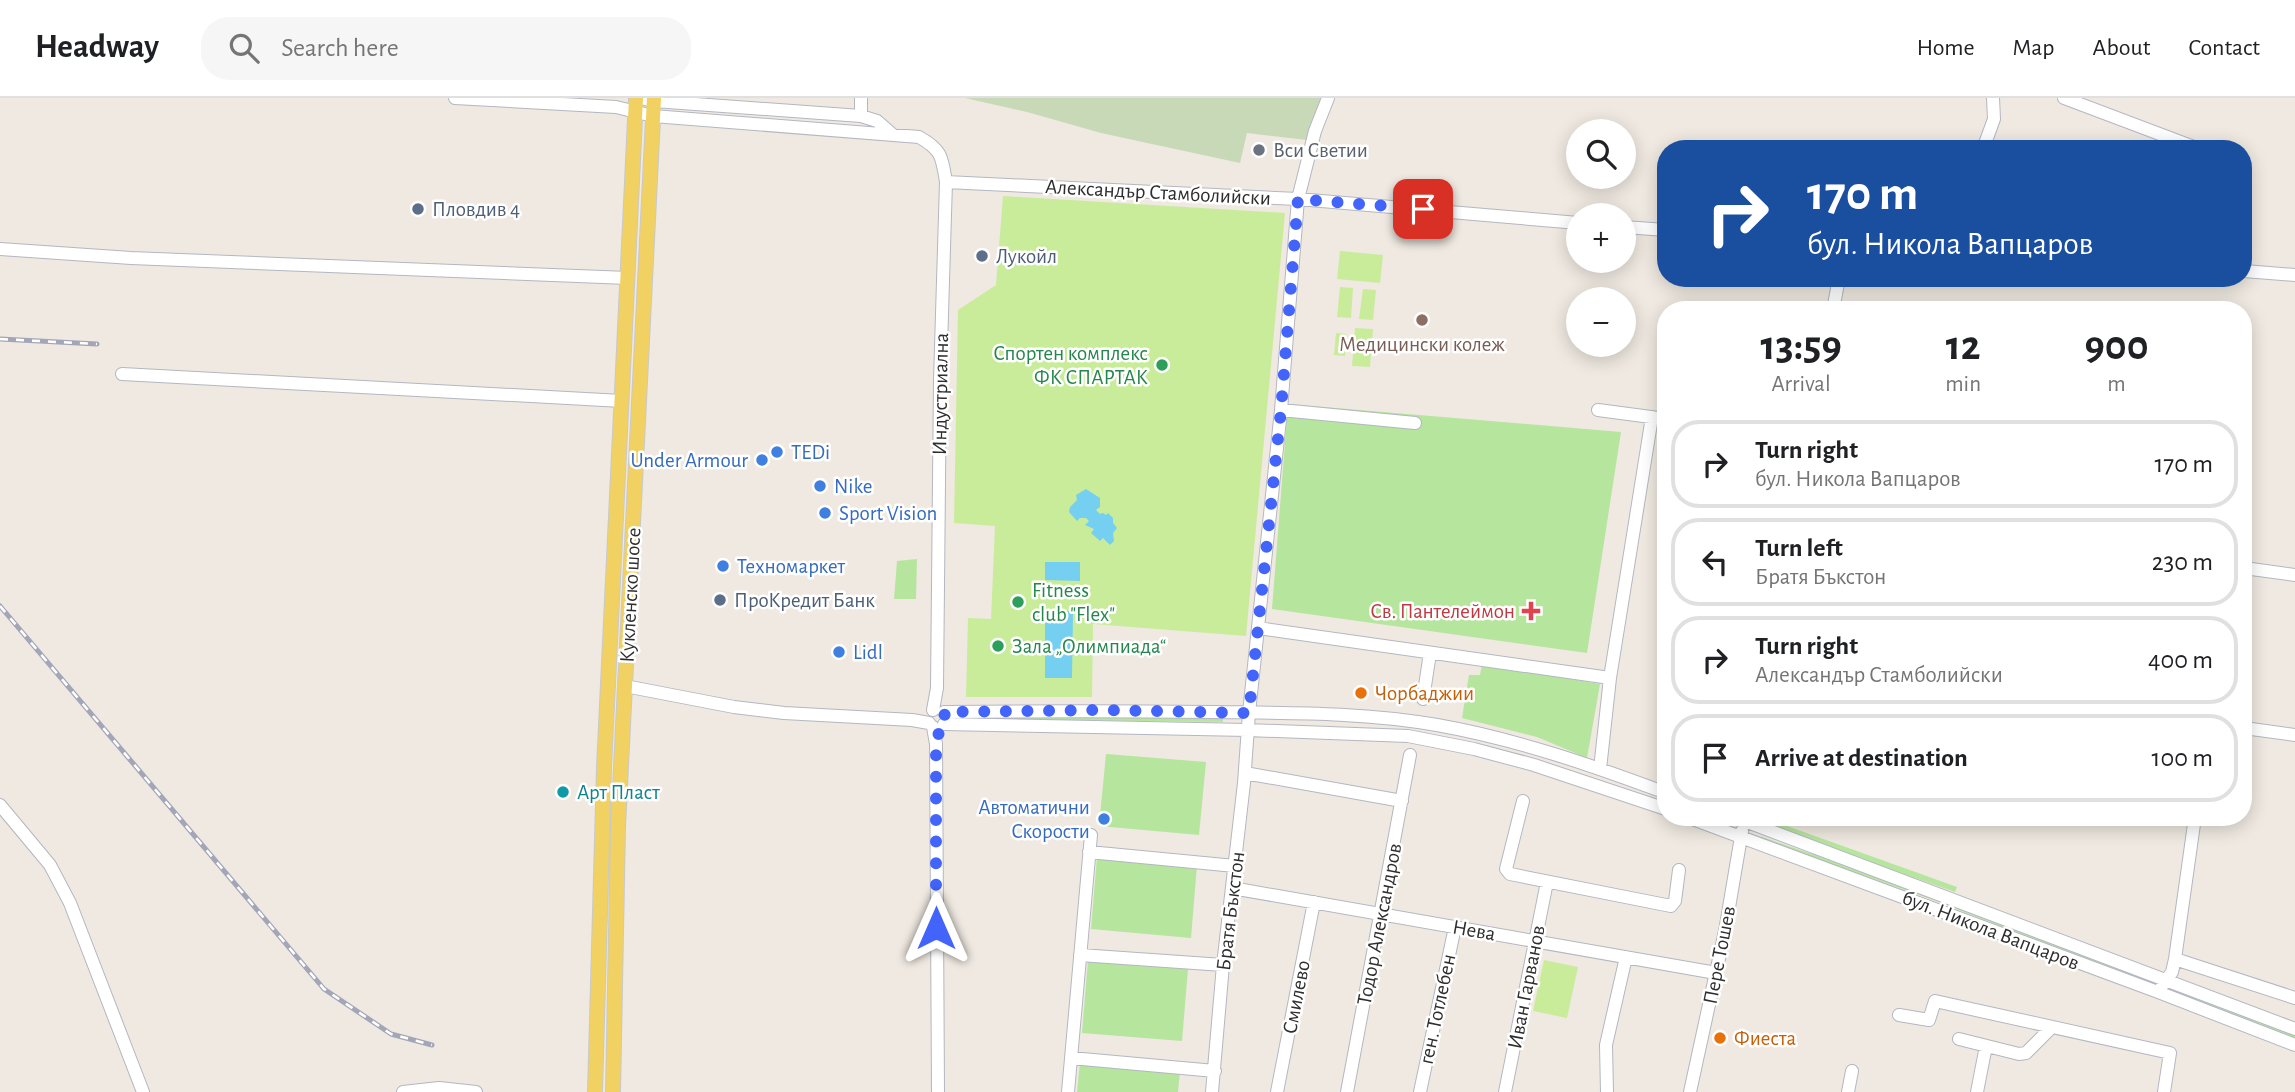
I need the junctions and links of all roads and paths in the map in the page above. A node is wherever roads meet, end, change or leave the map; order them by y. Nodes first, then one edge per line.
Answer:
1 (455, 98) edge
2 (861, 98) edge
3 (1328, 98) edge
4 (1993, 98) edge
5 (2064, 98) edge
6 (646, 104) edge
7 (861, 116) junction
8 (893, 135) junction
9 (1986, 140) edge
10 (2175, 140) edge
11 (946, 183) junction
12 (1298, 199) junction
13 (1566, 222) edge
14 (1636, 228) edge
15 (1657, 229) edge
16 (0, 249) edge
17 (2252, 272) edge
18 (2295, 275) edge
19 (628, 278) junction
20 (122, 374) dead end
21 (622, 401) junction
22 (1281, 410) junction
23 (1598, 410) dead end
24 (1652, 417) junction
25 (1657, 418) edge
26 (1415, 423) dead end
27 (2252, 569) edge
28 (2295, 575) edge
29 (1258, 628) junction
30 (1430, 653) junction
31 (1610, 678) junction
32 (625, 686) junction
33 (1423, 699) dead end
34 (1249, 713) junction
35 (937, 719) junction
36 (2252, 729) edge
37 (1248, 730) junction
38 (2295, 735) edge
39 (1410, 755) dead end
40 (1600, 769) junction
41 (1245, 773) junction
42 (1657, 790) edge
43 (1523, 800) dead end
44 (1402, 801) junction
45 (0, 805) edge
46 (1657, 807) edge
47 (1710, 826) edge
48 (1740, 826) edge
49 (1761, 826) edge
50 (2194, 826) edge
51 (1091, 835) dead end
52 (1741, 838) junction
53 (1090, 852) junction
54 (1235, 866) junction
55 (1679, 870) dead end
56 (1547, 882) junction
57 (1232, 888) junction
58 (1314, 902) junction
59 (1382, 914) junction
60 (1455, 927) junction
61 (1536, 941) junction
62 (1080, 956) junction
63 (1626, 957) junction
64 (2175, 959) junction
65 (1223, 965) junction
66 (1716, 973) junction
67 (2167, 979) junction
68 (2158, 992) junction
69 (2295, 998) edge
70 (1899, 1015) dead end
71 (2051, 1028) junction
72 (2295, 1029) edge
73 (1959, 1039) dead end
74 (2295, 1045) edge
75 (1986, 1046) junction
76 (1071, 1058) junction
77 (1215, 1071) junction
78 (1852, 1072) dead end
79 (143, 1092) edge
80 (403, 1092) edge
81 (476, 1092) edge
82 (595, 1092) edge
83 (612, 1092) edge
84 (938, 1092) edge
85 (1068, 1092) edge
86 (1212, 1092) edge
87 (1277, 1092) edge
88 (1348, 1092) edge
89 (1420, 1092) edge
90 (1505, 1092) edge
91 (1607, 1092) edge
92 (1690, 1092) edge
93 (1848, 1092) edge
94 (1977, 1092) edge
95 (2164, 1092) edge

1 - 6 street
2 - 7 street
3 - 12 street
4 - 9 street
5 - 10 street
6 - 7 street, Индустриална
6 - 8 street, Индустриална
6 - 19 main road, Кукленско шосе
6 - 32 main road, Кукленско шосе
7 - 8 street, Индустриална
8 - 11 street, Индустриална
11 - 12 street, Александър Стамболийски
11 - 35 street, Индустриална
12 - 13 street, Александър Стамболийски
12 - 22 street
14 - 15 street
16 - 19 street
17 - 18 street
19 - 21 main road, Кукленско шосе
20 - 21 street
21 - 82 main road, Кукленско шосе
22 - 26 street
22 - 29 street
23 - 24 street
24 - 25 street
24 - 31 street
27 - 28 street
29 - 30 street
29 - 34 street
30 - 31 street
30 - 33 street
31 - 40 street
32 - 35 street
32 - 83 main road, Кукленско шосе
34 - 35 street
34 - 37 street, Братя Бъкстон
34 - 40 street
35 - 37 street
35 - 84 street, Индустриална
36 - 38 street
37 - 41 street, Братя Бъкстон
37 - 46 street
39 - 44 street, Тодор Александров
40 - 42 street
41 - 44 street
41 - 54 street, Братя Бъкстон
43 - 56 street
44 - 59 street, Тодор Александров
45 - 79 street
47 - 52 street, бул. Никола Вапцаров
48 - 52 street, Пере Тошев
49 - 67 street, бул. Никола Вапцаров
50 - 64 street
51 - 53 street
52 - 66 street, Пере Тошев
52 - 68 street, бул. Никола Вапцаров
53 - 54 street
53 - 62 street
54 - 57 street, Братя Бъкстон
55 - 56 street
56 - 61 street, Иван Гарванов
57 - 58 street, Нева
57 - 65 street, Братя Бъкстон
58 - 59 street, Нева
58 - 87 street, Смилево
59 - 60 street, Нева
59 - 88 street, Тодор Александров
60 - 61 street, Нева
60 - 89 street, ген. Тотлебен
61 - 63 street, Нева
61 - 90 street, Иван Гарванов
62 - 65 street
62 - 76 street
63 - 66 street, Нева
63 - 91 street
64 - 67 street
64 - 69 street
65 - 77 street, Братя Бъкстон
66 - 92 street, Пере Тошев
67 - 68 street
67 - 72 street, бул. Никола Вапцаров
68 - 74 street, бул. Никола Вапцаров
70 - 71 street
71 - 75 street
71 - 95 street
73 - 75 street
75 - 94 street
76 - 77 street
76 - 85 street
77 - 86 street, Братя Бъкстон
78 - 93 street
80 - 81 street

